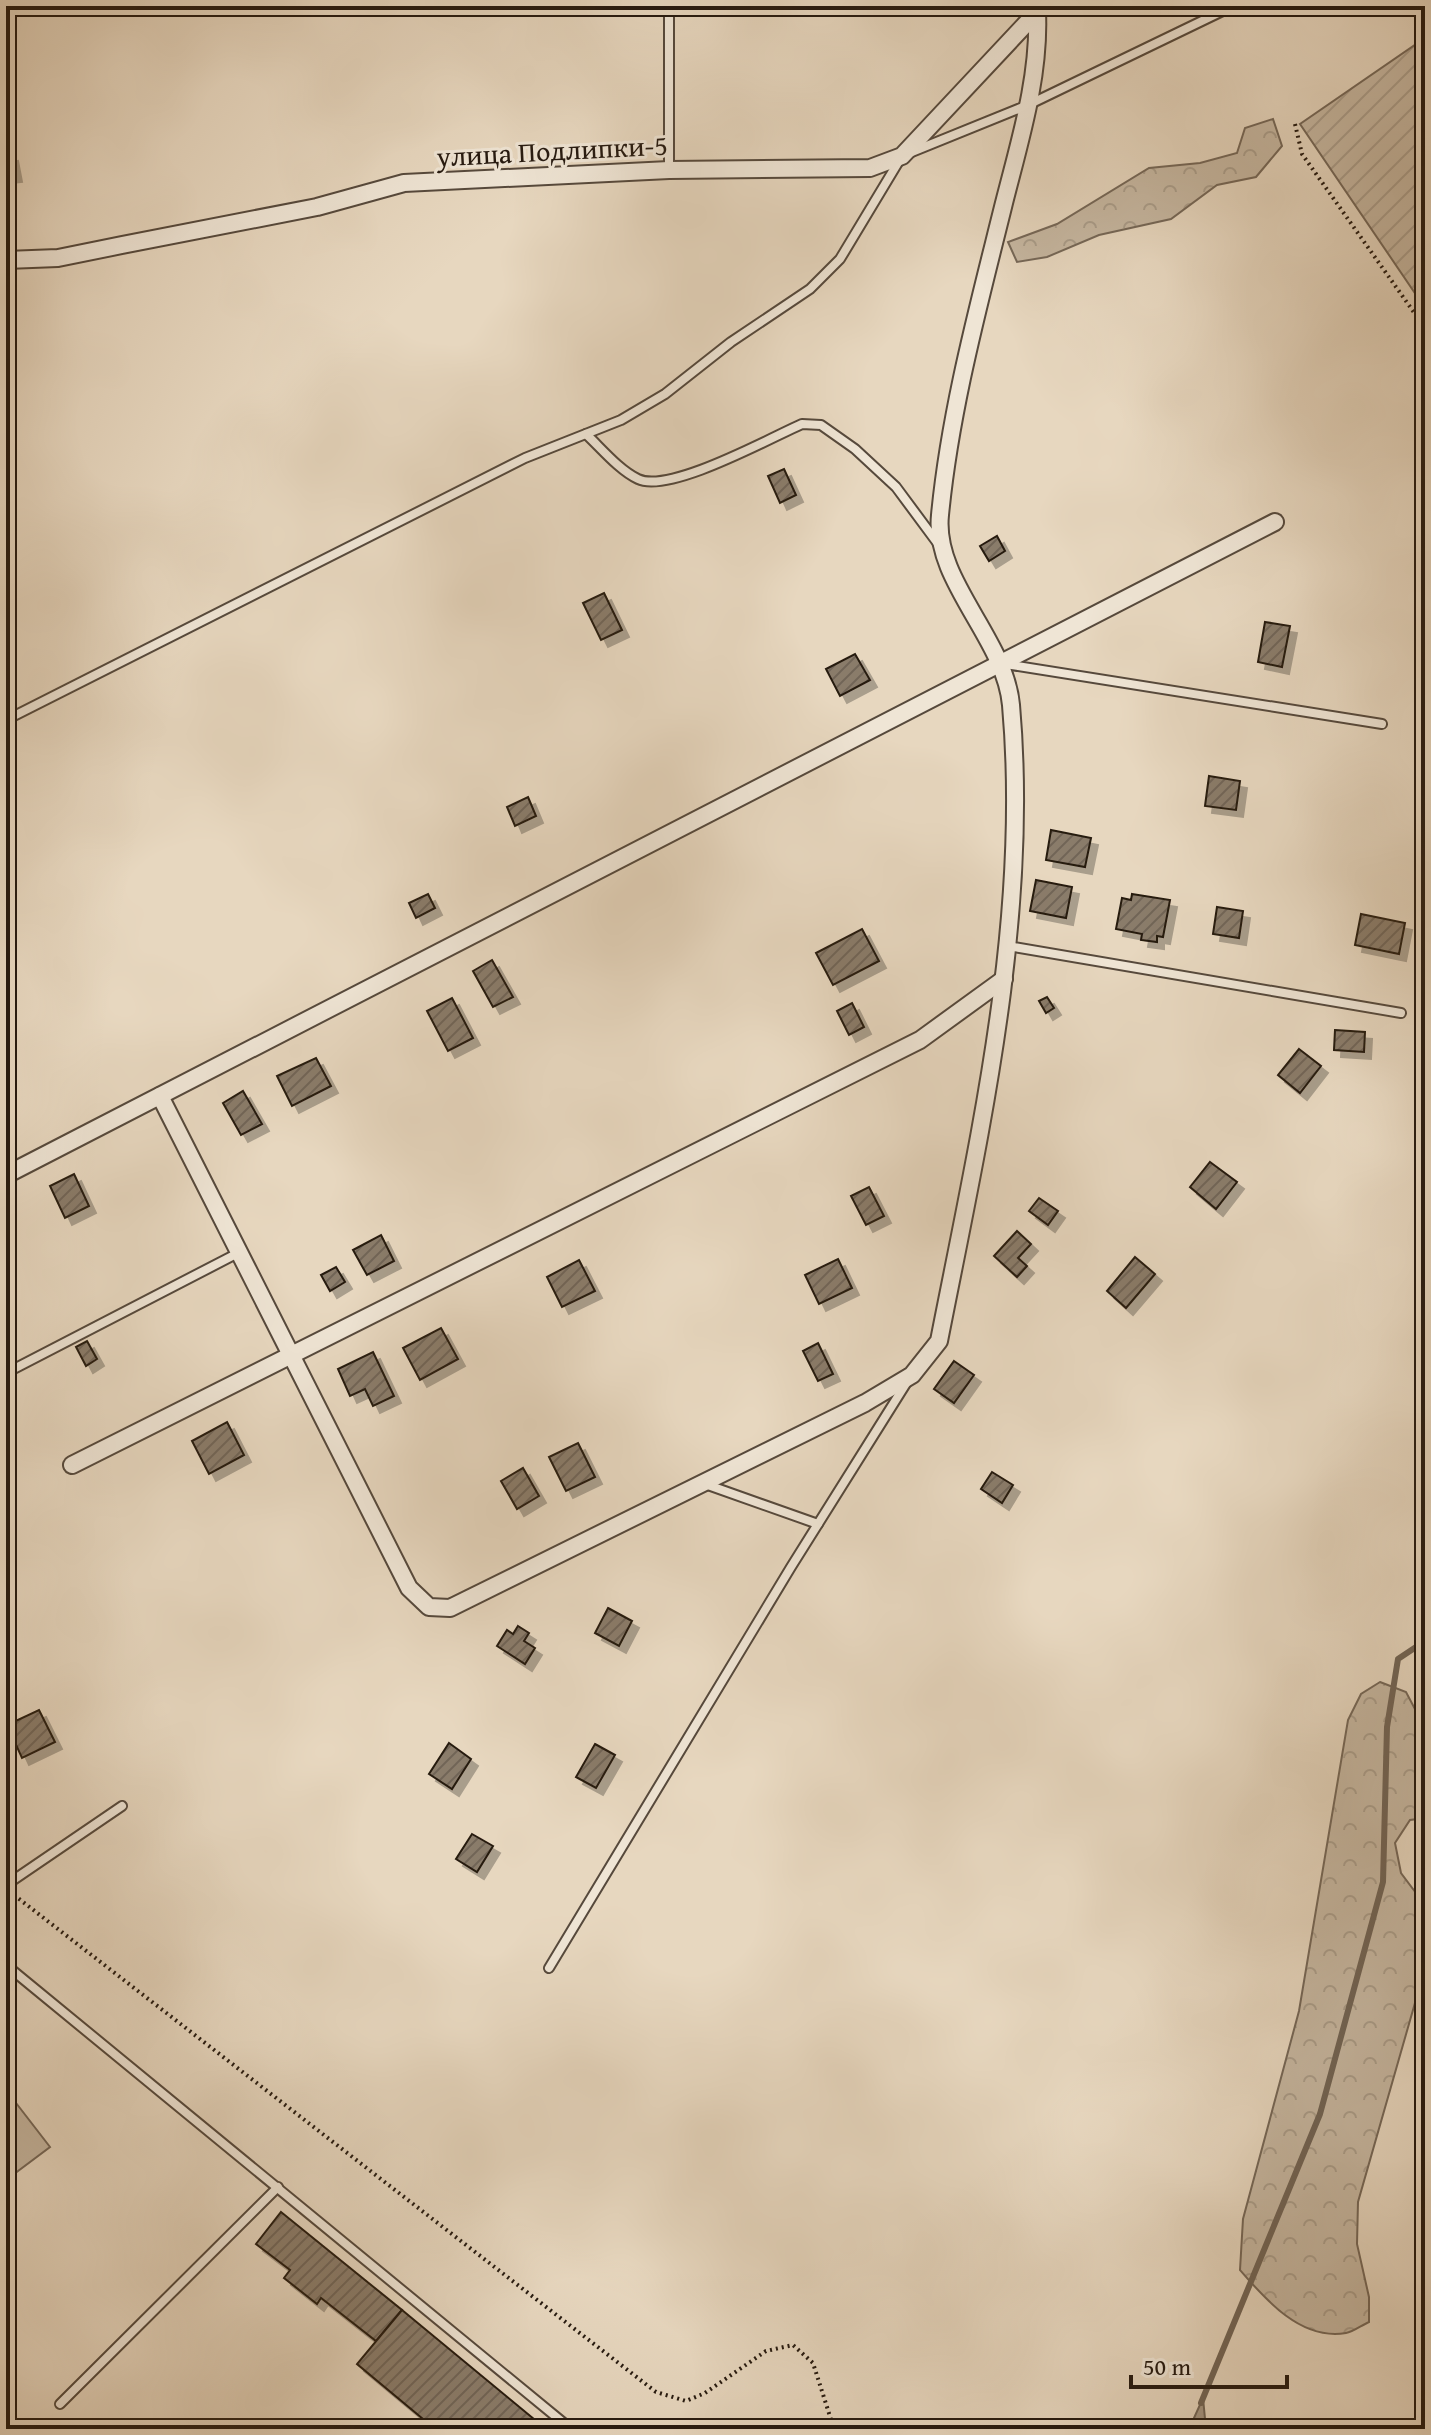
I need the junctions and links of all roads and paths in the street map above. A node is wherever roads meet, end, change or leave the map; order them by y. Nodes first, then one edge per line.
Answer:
1 (669, 6) edge
2 (1233, 6) edge
3 (1038, 8) edge
4 (1028, 105) junction
5 (1295, 124) dead end
6 (902, 156) junction
7 (669, 170) junction
8 (6, 260) edge
9 (1425, 328) edge
10 (586, 434) junction
11 (1275, 522) dead end
12 (940, 546) junction
13 (1000, 663) junction
14 (6, 720) edge
15 (1382, 724) dead end
16 (1008, 946) junction
17 (1004, 979) junction
18 (1401, 1013) dead end
19 (160, 1096) junction
20 (6, 1175) edge
21 (240, 1252) junction
22 (292, 1356) junction
23 (6, 1373) edge
24 (912, 1375) junction
25 (72, 1465) dead end
26 (703, 1483) junction
27 (818, 1524) junction
28 (122, 1806) dead end
29 (6, 1886) edge
30 (6, 1965) edge
31 (549, 1968) dead end
32 (278, 2187) junction
33 (60, 2404) dead end
34 (571, 2429) edge
35 (834, 2429) edge

1 - 7 lane
2 - 4 lane
3 - 4 street
3 - 6 street, улица Подлипки-5
4 - 6 lane
4 - 12 street
5 - 9 path
6 - 7 street, улица Подлипки-5
6 - 10 lane
7 - 8 street, улица Подлипки-5
10 - 12 lane
10 - 14 lane
11 - 13 street
12 - 13 street
13 - 15 lane
13 - 16 street
13 - 19 street
16 - 17 street
16 - 18 lane
17 - 22 street
17 - 24 street
19 - 20 street
19 - 21 street
21 - 22 street
21 - 23 lane
22 - 25 street
22 - 26 street
24 - 26 street
24 - 27 lane
26 - 27 lane
27 - 31 lane
28 - 29 lane
29 - 35 path
30 - 32 lane
32 - 33 lane
32 - 34 lane

